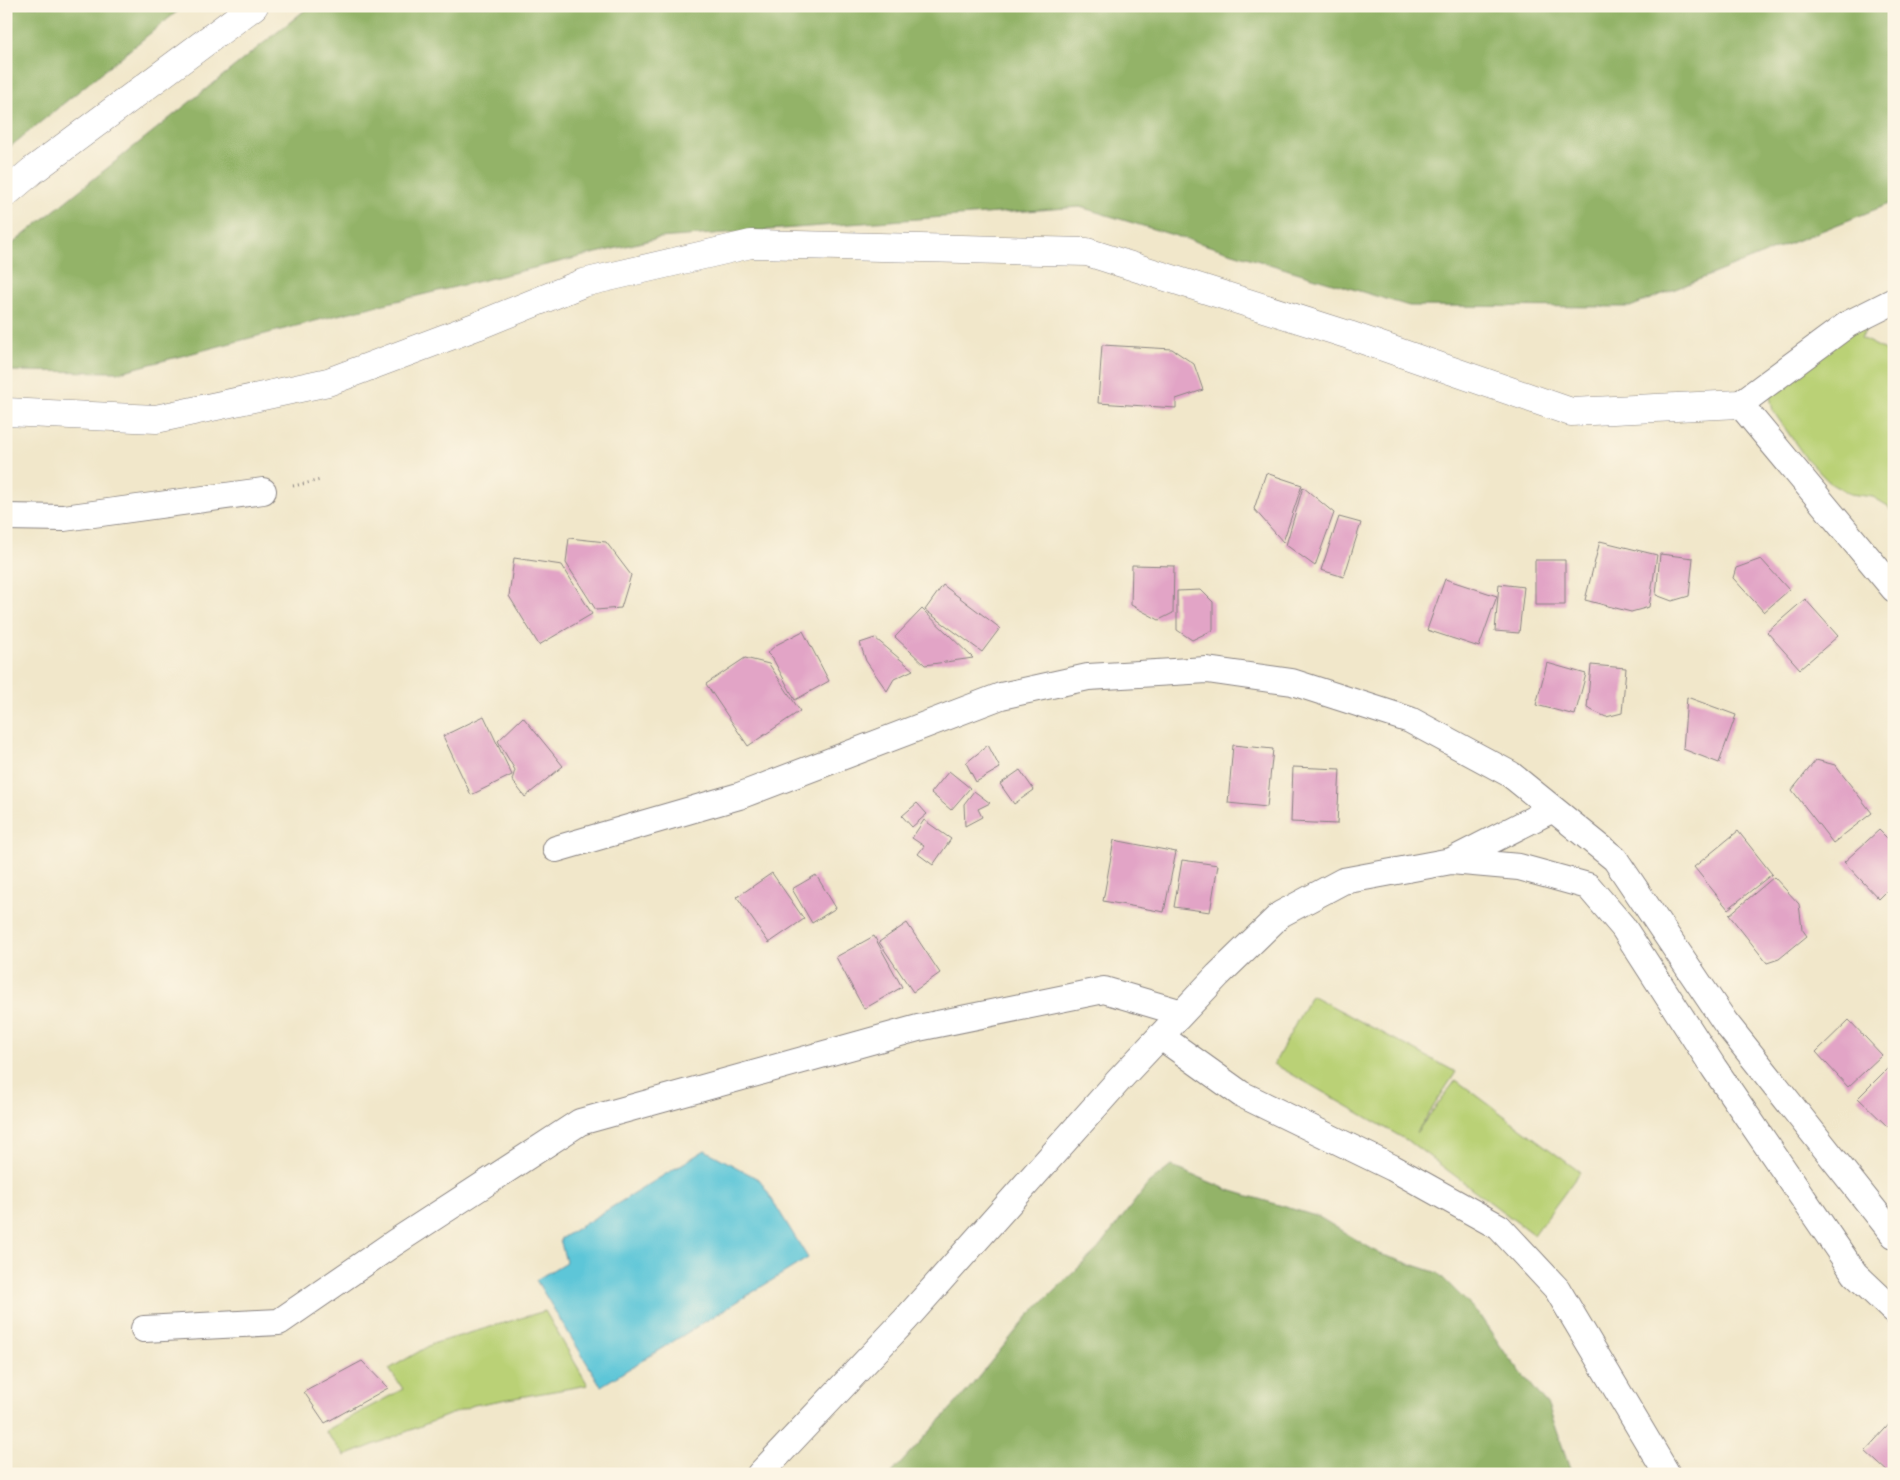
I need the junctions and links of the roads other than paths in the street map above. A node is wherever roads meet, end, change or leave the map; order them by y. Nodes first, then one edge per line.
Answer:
1 (254, 6) edge
2 (6, 193) edge
3 (1889, 309) edge
4 (1740, 404) junction
5 (6, 412) edge
6 (263, 491) dead end
7 (6, 517) edge
8 (1894, 589) edge
9 (1553, 809) junction
10 (556, 849) dead end
11 (1451, 861) junction
12 (1182, 1012) junction
13 (1160, 1036) junction
14 (1891, 1227) edge
15 (1894, 1311) edge
16 (144, 1329) dead end
17 (760, 1474) edge
18 (1667, 1474) edge

1 - 2 street
3 - 4 street
4 - 5 street
4 - 8 street
6 - 7 street
9 - 10 street
9 - 11 street
9 - 14 street
11 - 12 street
11 - 15 street
12 - 13 street
12 - 16 street
13 - 17 street
13 - 18 street

